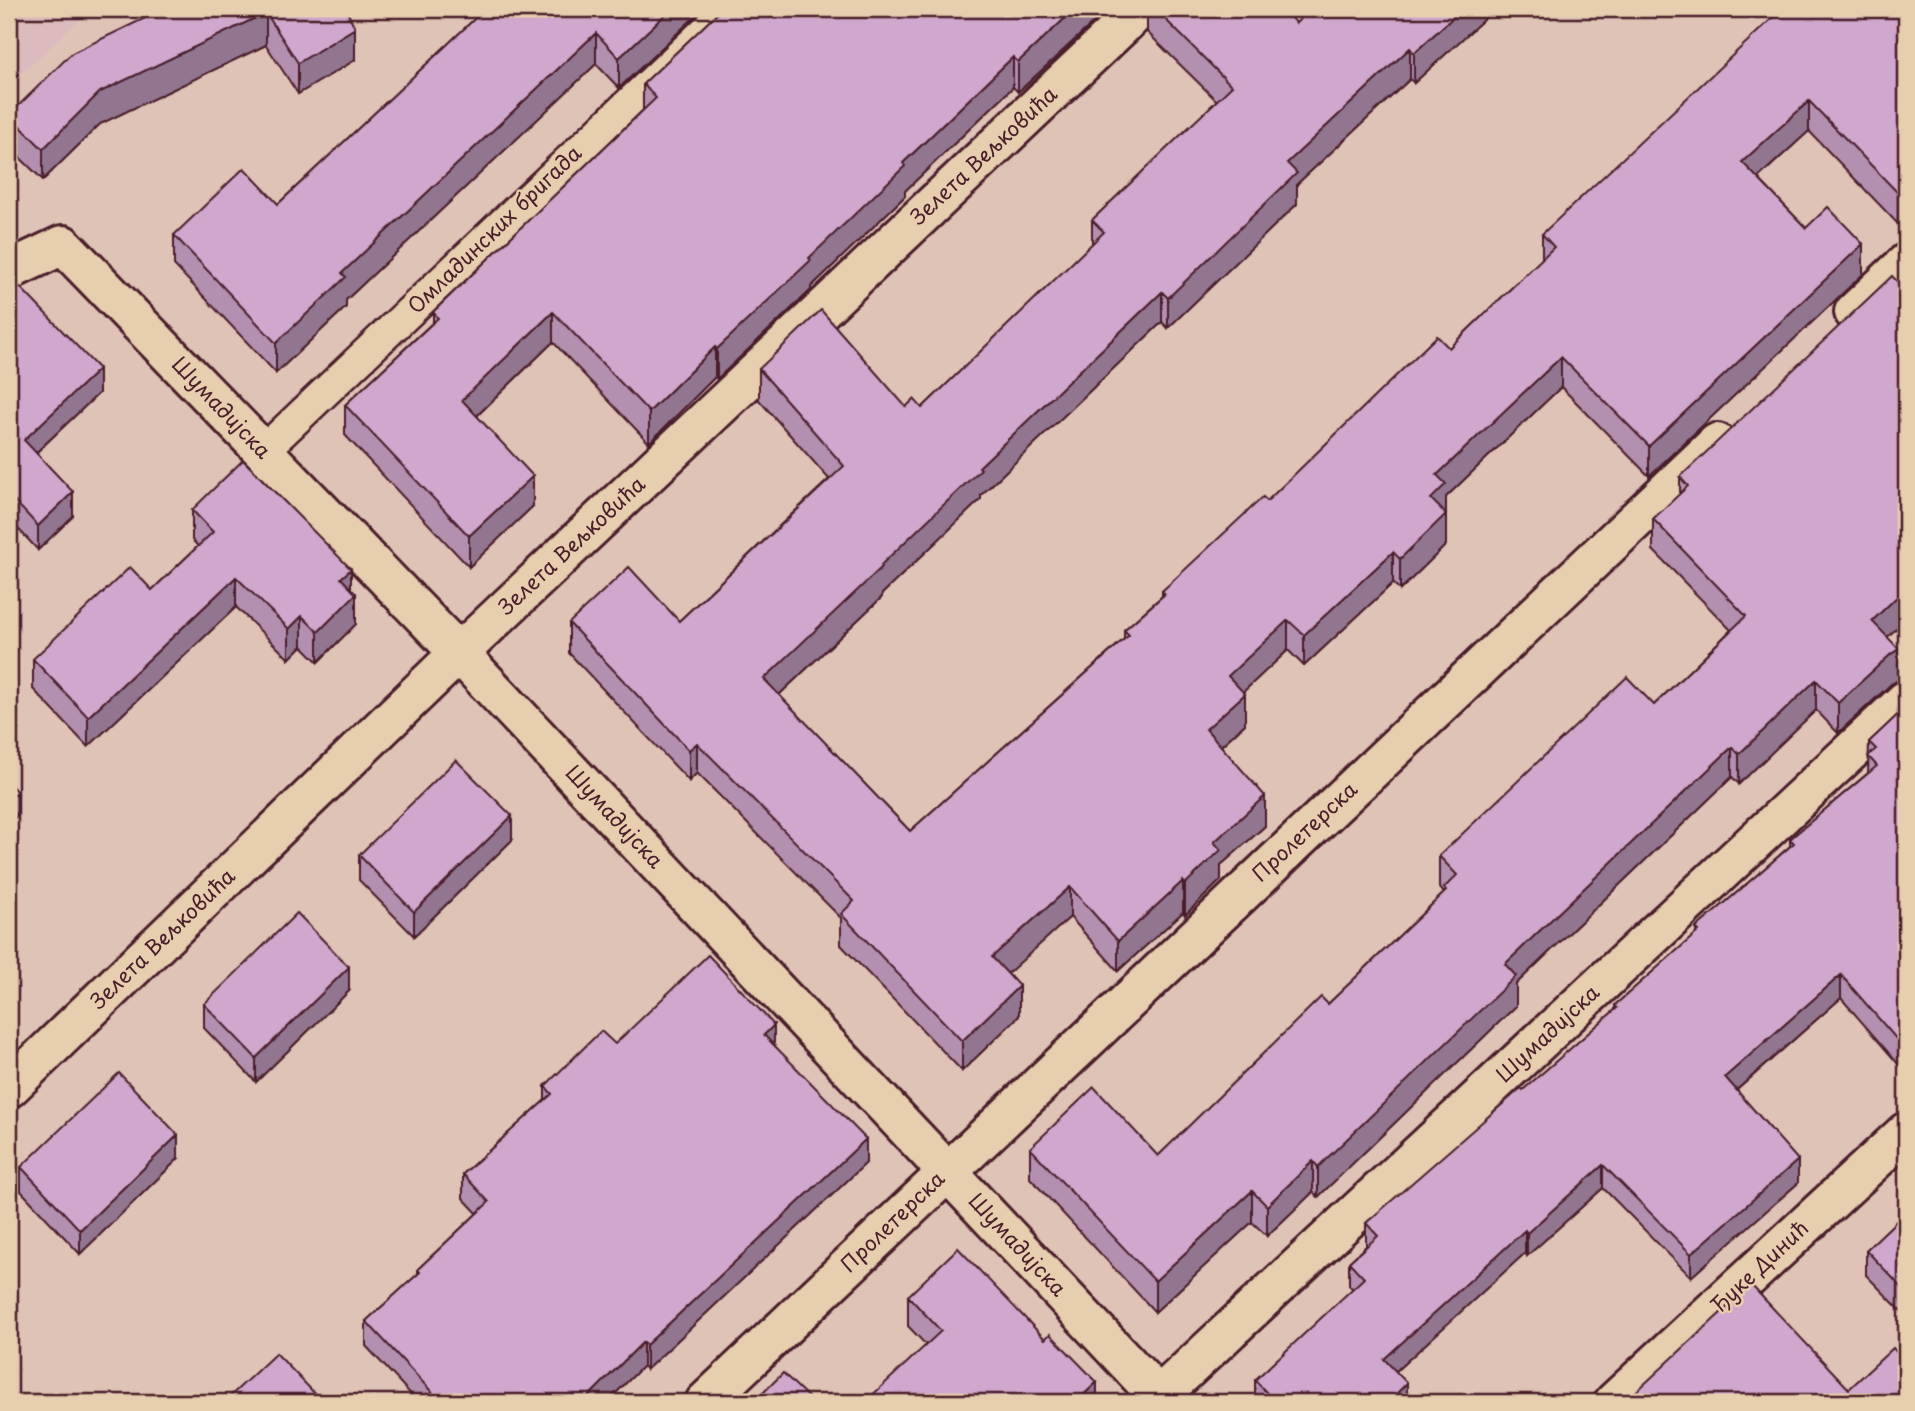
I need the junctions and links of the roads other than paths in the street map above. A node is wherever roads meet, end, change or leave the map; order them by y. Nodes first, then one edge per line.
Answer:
1 (728, 9) edge
2 (1140, 9) edge
3 (1906, 263) edge
4 (9, 273) edge
5 (1825, 340) edge
6 (1745, 416) edge
7 (263, 450) junction
8 (459, 653) junction
9 (1906, 700) edge
10 (9, 1088) edge
11 (1906, 1132) edge
12 (947, 1170) junction
13 (1161, 1399) edge
14 (705, 1402) edge
15 (1614, 1402) edge

1 - 7 lane, Омладинских бригада
2 - 8 street, Зелета Вељковића
3 - 5 street
4 - 7 street, Шумадијска
6 - 12 street, Пролетерска
7 - 8 street, Шумадијска
8 - 10 street, Зелета Вељковића
8 - 12 street, Шумадијска
9 - 13 street, Шумадијска
11 - 15 street, Ђуке Динић
12 - 13 street, Шумадијска
12 - 14 street, Пролетерска

